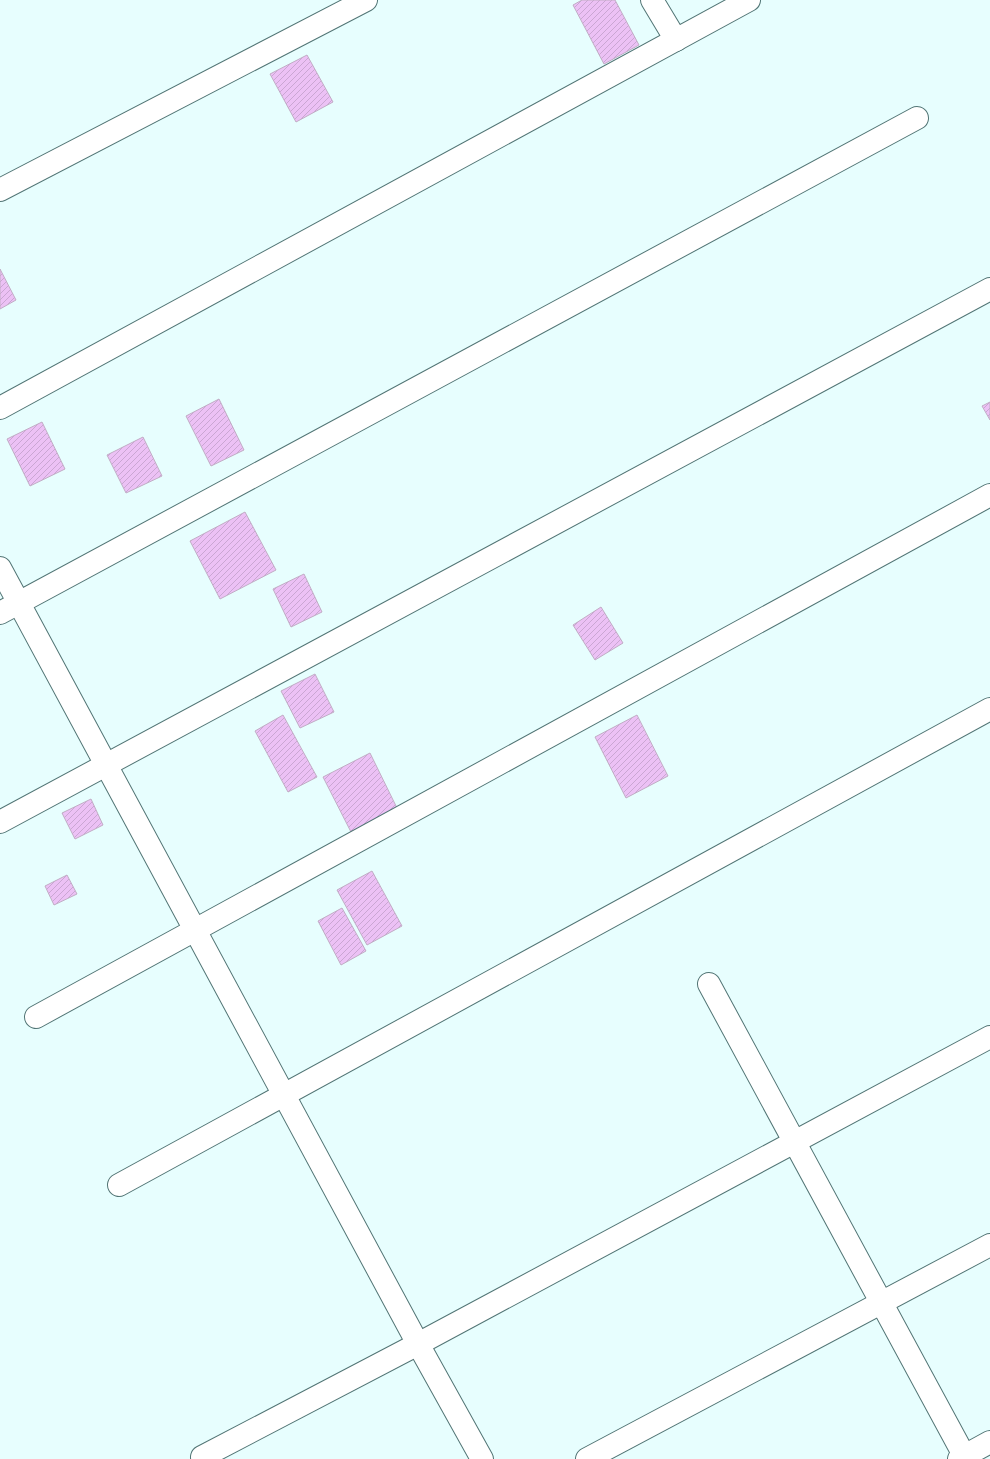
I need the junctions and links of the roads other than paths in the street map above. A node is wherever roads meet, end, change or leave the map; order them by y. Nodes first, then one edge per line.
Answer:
1 (366, 0) edge
2 (652, 0) edge
3 (749, 0) edge
4 (676, 40) junction
5 (917, 118) dead end
6 (0, 190) edge
7 (990, 289) edge
8 (0, 408) edge
9 (990, 495) edge
10 (0, 568) edge
11 (9, 608) edge
12 (990, 709) edge
13 (106, 765) junction
14 (0, 822) edge
15 (195, 930) junction
16 (709, 984) dead end
17 (36, 1017) dead end
18 (990, 1037) edge
19 (283, 1095) junction
20 (794, 1142) junction
21 (119, 1185) dead end
22 (990, 1245) edge
23 (881, 1303) junction
24 (418, 1344) junction
25 (990, 1442) edge
26 (202, 1457) dead end
27 (963, 1458) edge
28 (482, 1459) edge
29 (587, 1459) edge

1 - 6 street
2 - 4 street
3 - 4 street
4 - 8 street
5 - 11 street
7 - 13 street
9 - 15 street
10 - 11 street
11 - 13 street
12 - 19 street
13 - 14 street
13 - 15 street
15 - 17 street
15 - 19 street
16 - 20 street
18 - 20 street
19 - 21 street
19 - 24 street
20 - 23 street
20 - 24 street
22 - 23 street
23 - 27 street
23 - 29 street
24 - 26 street
24 - 28 street
25 - 27 street

